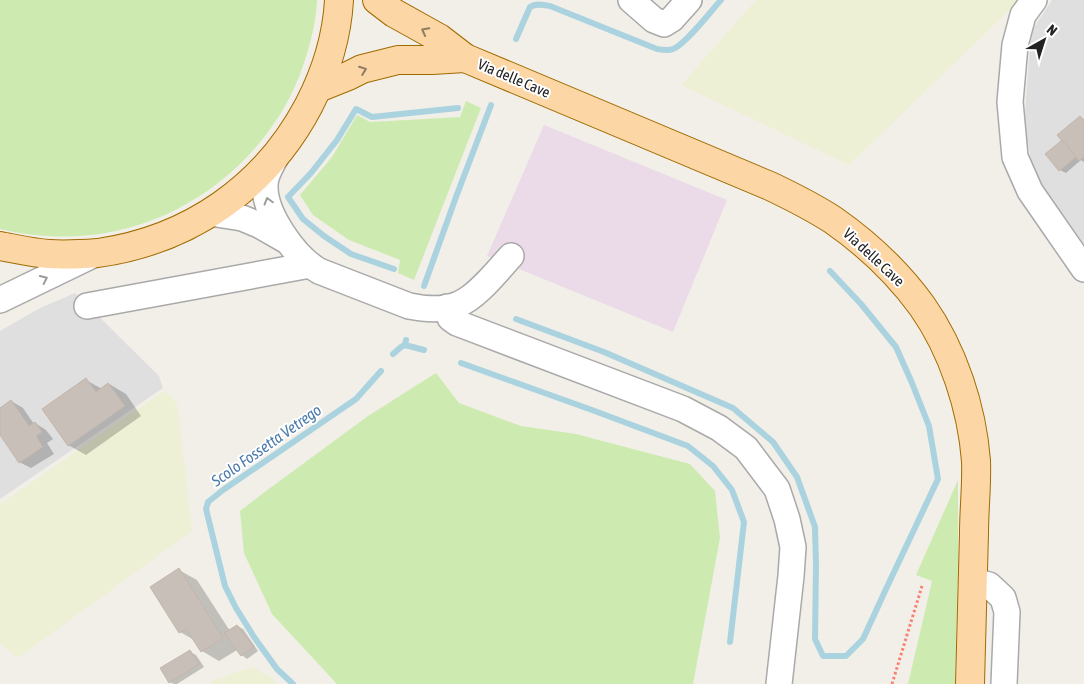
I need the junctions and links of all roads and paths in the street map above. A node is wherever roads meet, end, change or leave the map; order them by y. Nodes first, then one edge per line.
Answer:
1 (339, 0) edge
2 (378, 0) edge
3 (631, 0) edge
4 (689, 0) edge
5 (1034, 0) edge
6 (465, 58) junction
7 (318, 88) junction
8 (276, 157) junction
9 (210, 213) junction
10 (289, 242) junction
11 (0, 246) edge
12 (97, 253) junction
13 (511, 256) dead end
14 (310, 265) junction
15 (1084, 269) edge
16 (0, 300) edge
17 (87, 306) dead end
18 (447, 307) junction
19 (973, 581) junction
20 (922, 586) dead end
21 (779, 684) edge
22 (892, 684) edge
23 (970, 684) edge
24 (1004, 684) edge

1 - 7 main road
6 -> 2 main road, Via delle Cave
3 - 4 street
5 - 15 street
7 -> 6 main road, Via delle Cave
6 - 19 main road, Via delle Cave
7 - 8 main road
8 - 9 main road
10 -> 8 street
9 - 10 street
9 - 12 main road
10 - 14 street
11 - 12 main road
16 -> 12 street
13 - 18 street
14 - 17 street
14 - 18 street
18 - 21 street
19 - 23 main road, Via delle Cave
19 - 24 street
20 - 22 path

